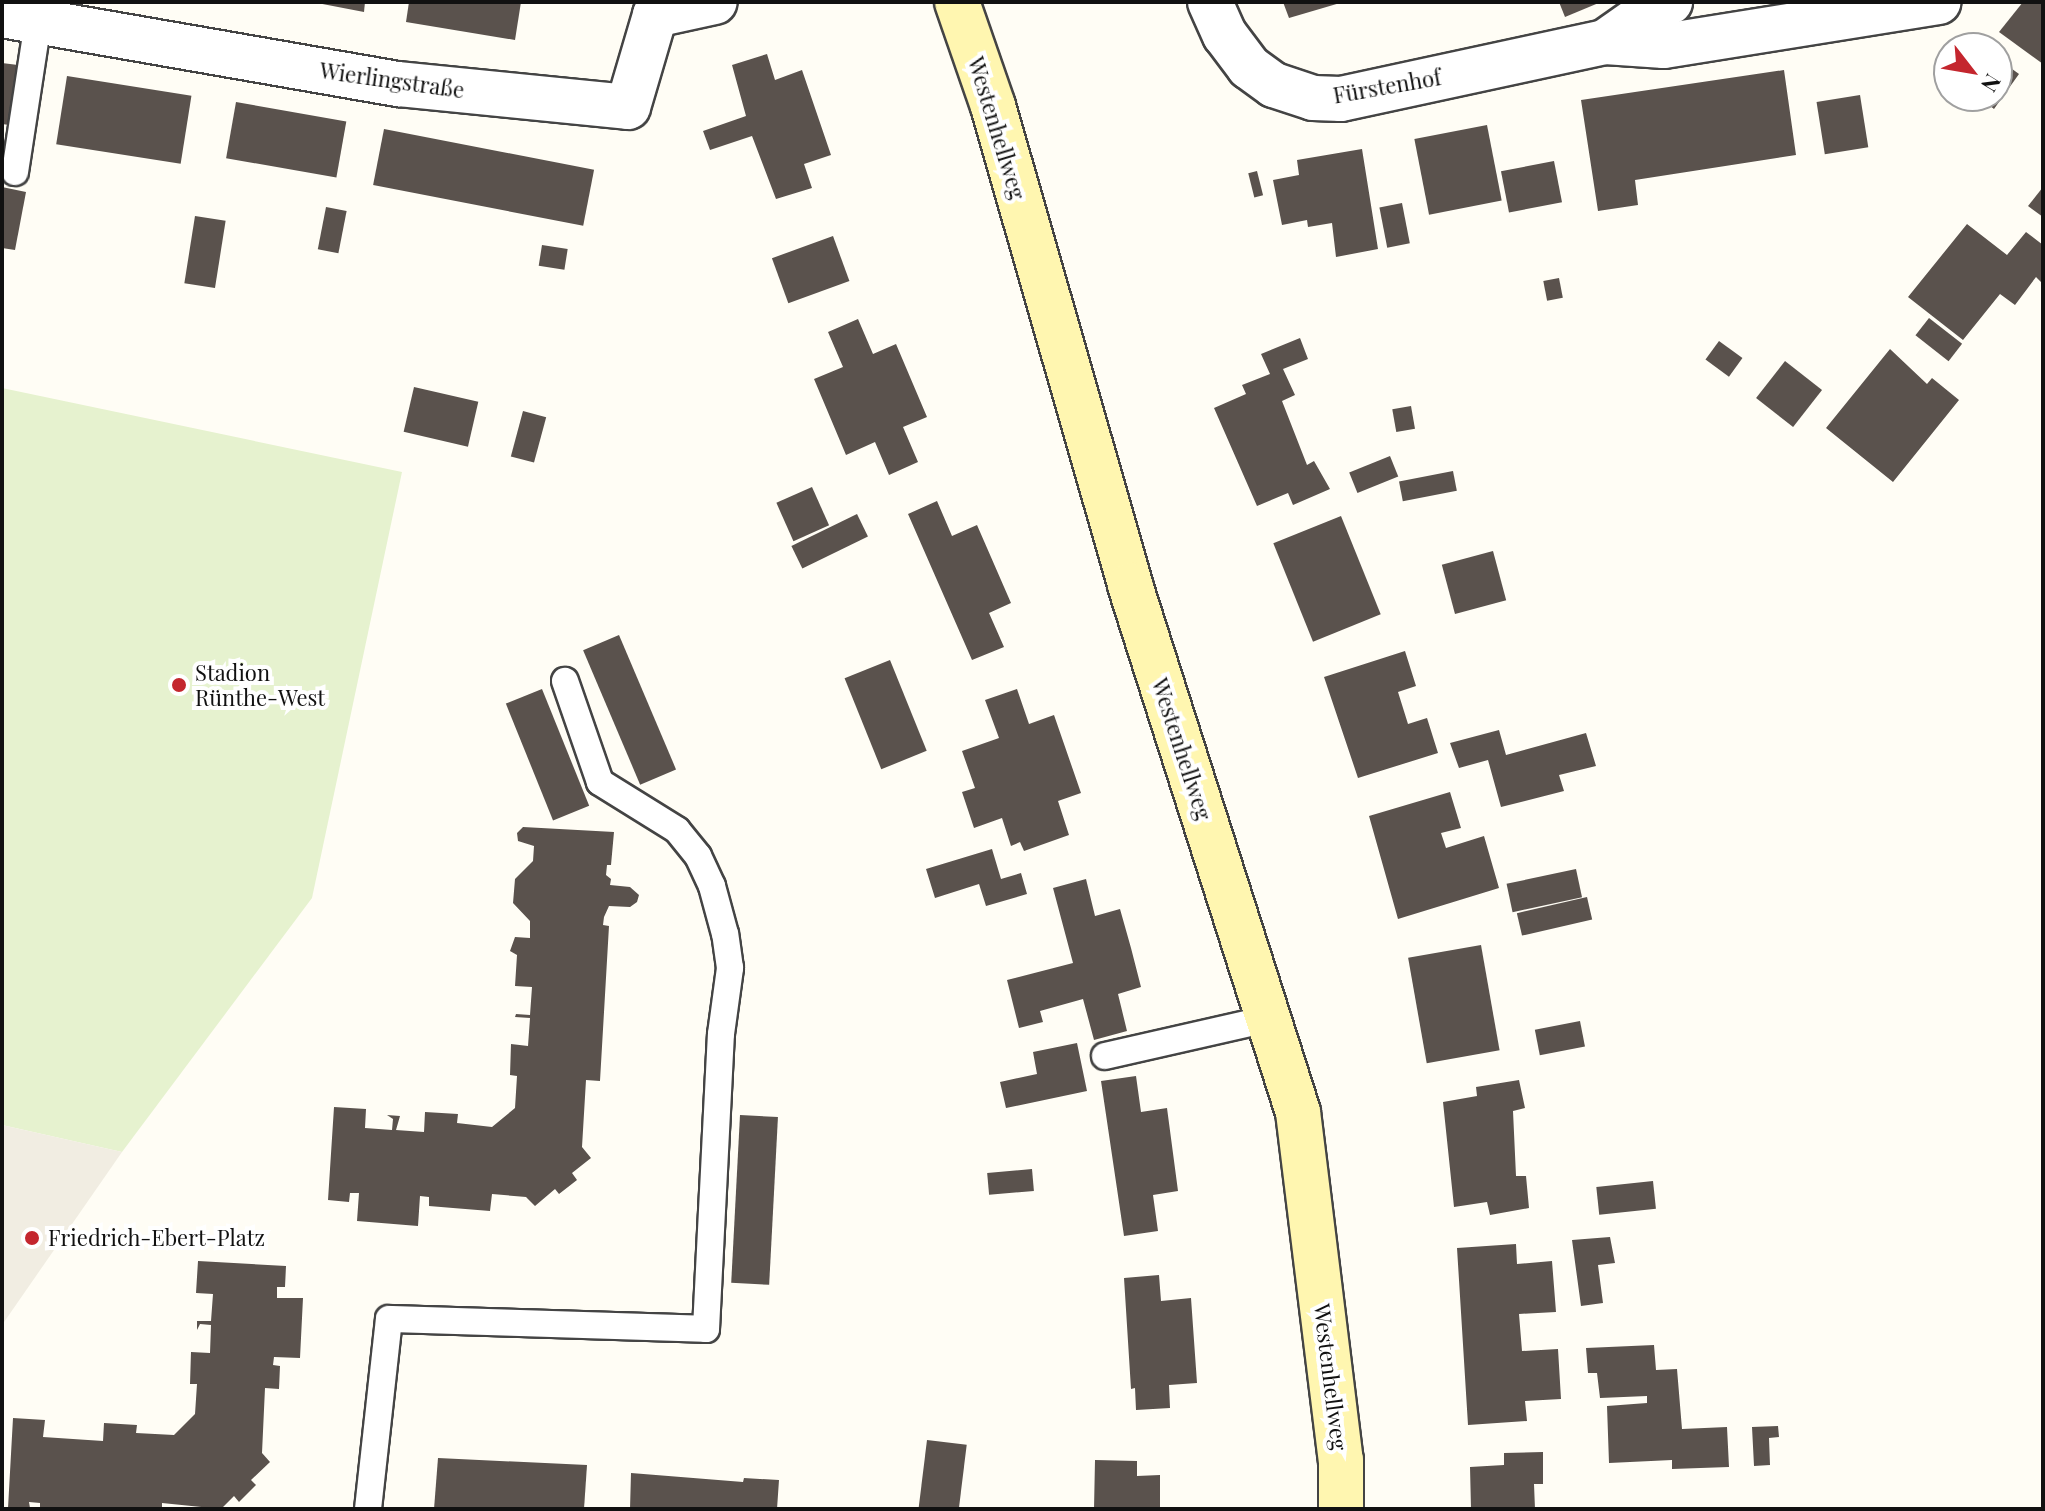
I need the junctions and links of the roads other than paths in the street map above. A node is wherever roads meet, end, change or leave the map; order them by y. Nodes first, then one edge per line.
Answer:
1 (715, 2) edge
2 (957, 2) edge
3 (1210, 2) edge
4 (1670, 2) edge
5 (1939, 2) edge
6 (20, 18) edge
7 (1605, 42) junction
8 (15, 172) dead end
9 (565, 681) dead end
10 (1268, 1019) junction
11 (1105, 1056) dead end
12 (368, 1509) edge
13 (1341, 1509) edge

1 - 6 street, Wierlingstraße
2 - 10 main road, Westenhellweg
3 - 7 street, Fürstenhof
4 - 7 street, Fürstenhof
5 - 7 street, Fürstenhof
6 - 8 lane
9 - 12 lane
10 - 11 lane
10 - 13 main road, Westenhellweg

